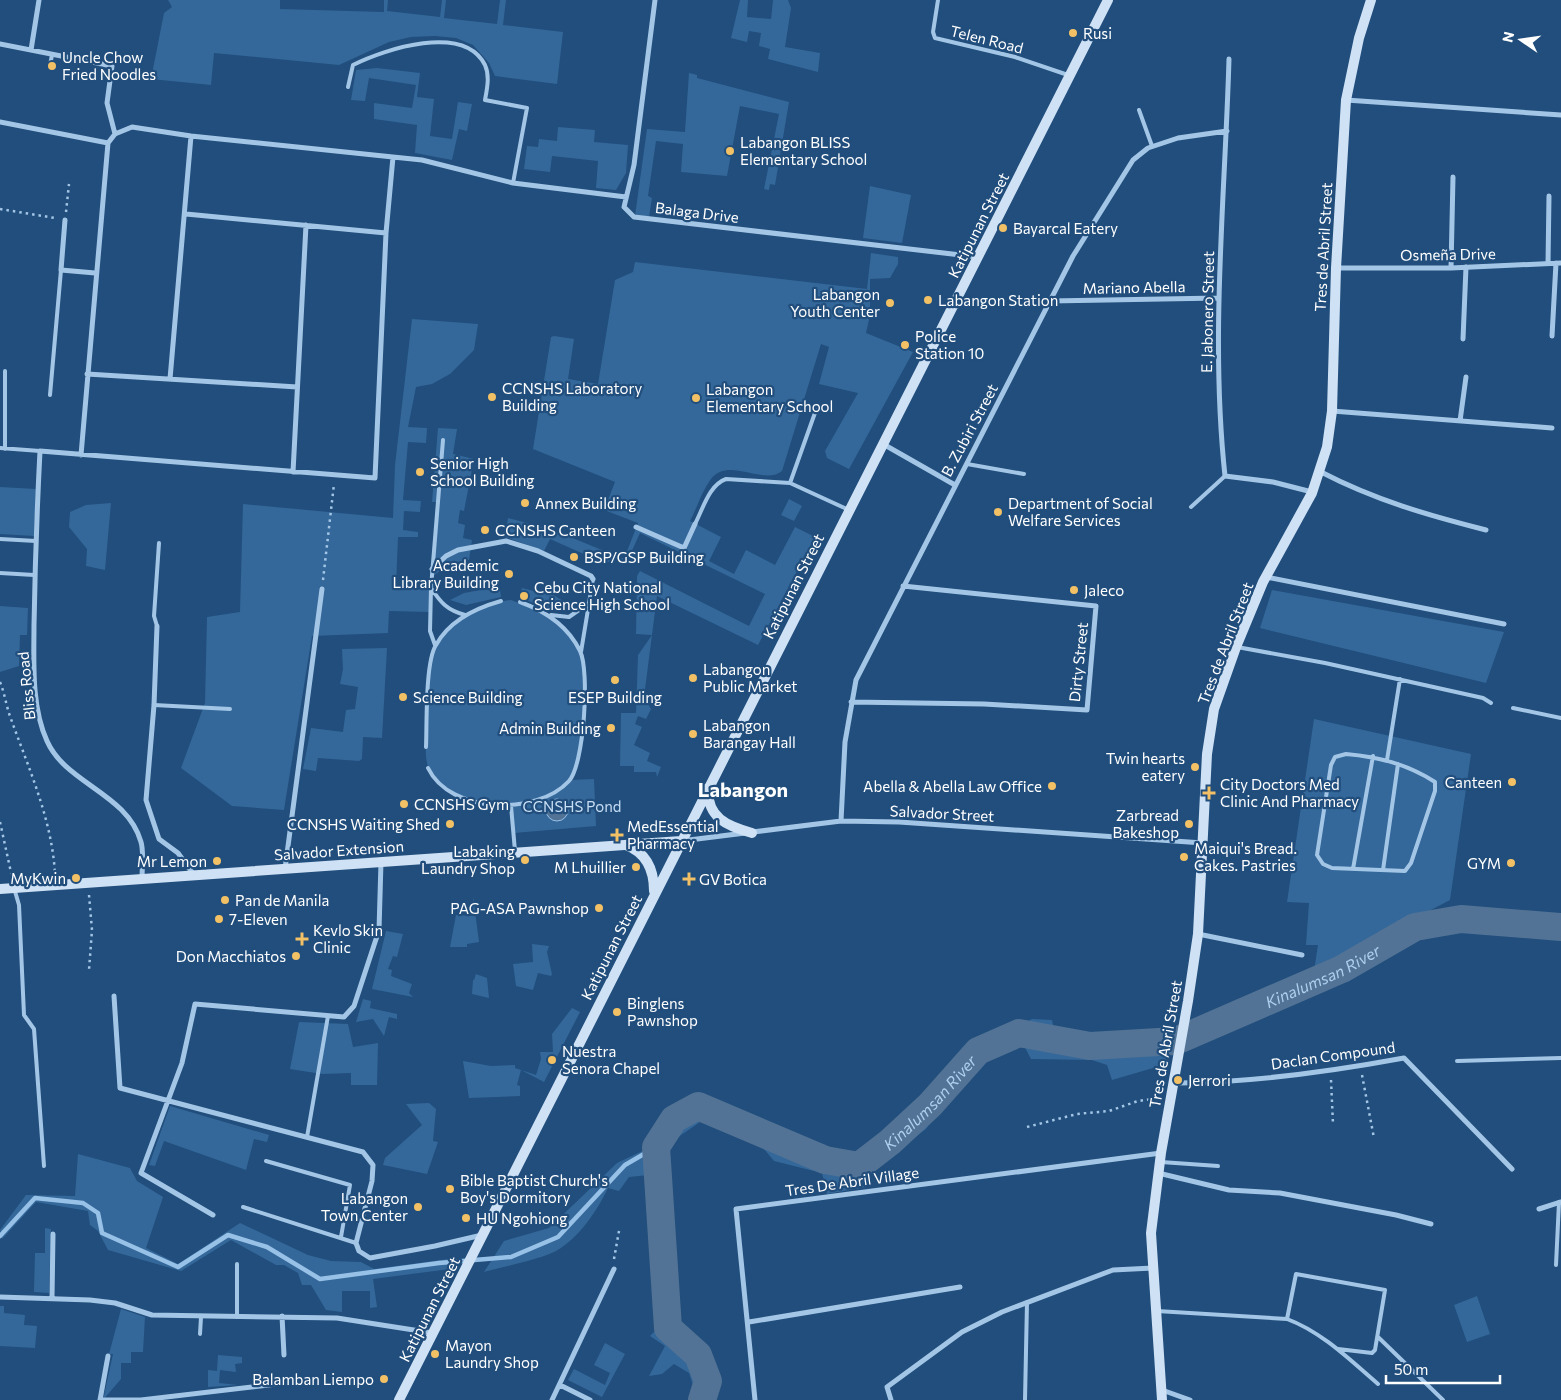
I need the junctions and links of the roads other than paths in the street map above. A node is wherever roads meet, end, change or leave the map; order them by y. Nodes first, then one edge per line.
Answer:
1 (40, 0) edge
2 (655, 0) edge
3 (938, 0) edge
4 (1108, 0) edge
5 (1371, 0) edge
6 (0, 44) edge
7 (31, 50) junction
8 (52, 55) junction
9 (1229, 59) dead end
10 (50, 65) dead end
11 (1070, 76) junction
12 (348, 87) dead end
13 (1346, 100) junction
14 (1139, 110) dead end
15 (1561, 115) edge
16 (0, 122) edge
17 (1227, 131) junction
18 (115, 134) junction
19 (191, 136) junction
20 (108, 143) junction
21 (1152, 146) junction
22 (394, 157) junction
23 (1453, 177) dead end
24 (513, 183) junction
25 (1549, 196) dead end
26 (626, 197) junction
27 (186, 214) junction
28 (65, 220) road end
29 (306, 225) junction
30 (386, 233) junction
31 (978, 257) junction
32 (1558, 263) edge
33 (1548, 264) junction
34 (1466, 267) junction
35 (1336, 268) junction
36 (1451, 268) junction
37 (61, 270) junction
38 (95, 273) junction
39 (1219, 298) junction
40 (1050, 301) junction
41 (1552, 336) dead end
42 (1463, 339) dead end
43 (5, 371) dead end
44 (88, 374) junction
45 (1466, 377) dead end
46 (170, 379) junction
47 (297, 387) junction
48 (50, 395) dead end
49 (816, 410) dead end
50 (1332, 411) junction
51 (1460, 421) junction
52 (1552, 428) dead end
53 (443, 440) dead end
54 (882, 444) junction
55 (2, 448) edge
56 (40, 451) junction
57 (81, 455) junction
58 (966, 464) junction
59 (293, 472) junction
60 (1320, 472) junction
61 (1024, 474) dead end
62 (1225, 476) junction
63 (790, 483) junction
64 (955, 485) junction
65 (1312, 493) junction
66 (1191, 507) dead end
67 (849, 510) junction
68 (695, 524) joint
69 (636, 527) dead end
70 (1486, 530) dead end
71 (0, 539) edge
72 (36, 540) junction
73 (159, 543) dead end
74 (432, 569) junction
75 (0, 573) edge
76 (34, 575) junction
77 (1266, 577) junction
78 (593, 579) joint
79 (903, 586) junction
80 (431, 588) junction
81 (322, 589) road end
82 (501, 601) dead end
83 (520, 602) dead end
84 (589, 603) junction
85 (465, 615) junction
86 (550, 615) junction
87 (1504, 624) dead end
88 (157, 626) joint
89 (435, 645) junction
90 (1236, 647) junction
91 (581, 652) junction
92 (1400, 679) junction
93 (851, 702) junction
94 (1491, 703) dead end
95 (154, 705) junction
96 (1513, 708) dead end
97 (230, 709) dead end
98 (1561, 718) edge
99 (426, 747) dead end
100 (1373, 756) junction
101 (1387, 760) junction
102 (1398, 764) junction
103 (428, 768) dead end
104 (708, 788) junction
105 (511, 806) junction
106 (841, 821) junction
107 (752, 833) junction
108 (681, 841) junction
109 (1203, 842) junction
110 (626, 845) junction
111 (515, 853) junction
112 (380, 862) junction
113 (285, 869) junction
114 (1353, 869) junction
115 (1383, 870) junction
116 (195, 876) junction
117 (142, 879) junction
118 (14, 888) junction
119 (0, 889) edge
120 (654, 893) junction
121 (1198, 934) junction
122 (1302, 955) dead end
123 (114, 996) dead end
124 (328, 1016) junction
125 (1561, 1058) edge
126 (1458, 1061) dead end
127 (1172, 1083) junction
128 (168, 1100) junction
129 (307, 1137) junction
130 (266, 1161) dead end
131 (1159, 1163) junction
132 (44, 1166) dead end
133 (1218, 1166) dead end
134 (1512, 1169) dead end
135 (1560, 1202) edge
136 (243, 1207) dead end
137 (1538, 1209) dead end
138 (213, 1215) dead end
139 (1431, 1224) dead end
140 (54, 1234) dead end
141 (482, 1235) junction
142 (342, 1237) junction
143 (356, 1243) junction
144 (237, 1264) dead end
145 (1556, 1265) dead end
146 (1153, 1268) junction
147 (614, 1269) road end
148 (960, 1287) dead end
149 (0, 1297) edge
150 (52, 1298) junction
151 (1027, 1302) junction
152 (1155, 1311) junction
153 (282, 1316) junction
154 (201, 1317) junction
155 (237, 1317) junction
156 (1287, 1319) junction
157 (749, 1322) junction
158 (433, 1333) junction
159 (200, 1334) dead end
160 (1378, 1337) junction
161 (1337, 1349) junction
162 (284, 1355) dead end
163 (108, 1356) dead end
164 (285, 1382) dead end
165 (1378, 1384) dead end
166 (560, 1385) junction
167 (1436, 1394) junction
168 (1161, 1395) edge
169 (100, 1400) edge
170 (399, 1400) edge
171 (552, 1400) edge
172 (590, 1400) edge
173 (756, 1400) edge
174 (891, 1400) edge
175 (1025, 1400) edge
176 (1190, 1400) edge
177 (1432, 1400) edge
178 (1443, 1400) edge

1 - 7 street
2 - 26 street
3 - 11 lane, Telen Road
4 - 11 main road, Katipunan Street
5 - 13 main road, Tres de Abril Street
6 - 7 street
7 - 8 street
8 - 10 lane
8 - 18 street
9 - 17 street, E. Jabonero Street
11 - 31 main road, Katipunan Street
12 - 24 lane
13 - 15 street
13 - 35 main road, Tres de Abril Street
14 - 21 lane
16 - 20 street
17 - 21 street, B. Zubiri Street
17 - 39 street, E. Jabonero Street
18 - 19 street
18 - 20 street
19 - 22 street
19 - 27 street
20 - 38 street
21 - 40 street, B. Zubiri Street
22 - 24 street
22 - 30 street
23 - 36 street
24 - 26 street
25 - 33 street
26 - 31 street, Balaga Drive
27 - 29 street
27 - 46 street
28 - 37 street
29 - 30 street
29 - 47 street
30 - 59 street
31 - 54 main road, Katipunan Street
32 - 33 street, Osmeña Drive
32 - 41 street
33 - 34 street, Osmeña Drive
34 - 36 street, Osmeña Drive
34 - 42 street
35 - 36 street, Osmeña Drive
35 - 50 main road, Tres de Abril Street
37 - 38 street
37 - 48 lane
38 - 44 street
39 - 40 street, Mariano Abella
39 - 62 street, E. Jabonero Street
40 - 58 street, B. Zubiri Street
43 - 55 lane
44 - 46 street
44 - 57 street
45 - 51 street
46 - 47 street
47 - 59 street
49 - 63 lane
50 - 51 street
50 - 60 main road, Tres de Abril Street
51 - 52 street
53 - 74 lane
54 - 64 street
54 - 67 main road, Katipunan Street
55 - 56 lane
56 - 57 street
56 - 72 street, Bliss Road
57 - 59 street
58 - 61 lane
58 - 64 street, B. Zubiri Street
60 - 65 main road, Tres de Abril Street
60 - 70 street
62 - 65 street
62 - 66 lane
63 - 67 lane
63 - 68 lane
64 - 79 street, B. Zubiri Street
65 - 77 main road, Tres de Abril Street
67 - 104 main road, Katipunan Street
68 - 69 street
71 - 72 lane
72 - 76 street, Bliss Road
73 - 88 lane
74 - 78 street
74 - 80 lane
75 - 76 lane
76 - 117 street, Bliss Road
77 - 87 street
77 - 90 main road, Tres de Abril Street
78 - 84 lane
79 - 93 street, B. Zubiri Street
79 - 93 street, Dirty Street
80 - 85 lane
80 - 89 lane
81 - 113 street
82 - 85 lane
83 - 86 lane
84 - 86 lane
84 - 91 lane
85 - 89 lane
86 - 91 lane
88 - 95 street
89 - 99 lane
90 - 92 lane
90 - 109 main road, Tres de Abril Street
91 - 105 lane
92 - 94 lane
92 - 101 lane
93 - 106 street, B. Zubiri Street
95 - 97 lane
95 - 116 street
96 - 98 lane
100 - 101 lane
100 - 114 lane
100 - 114 lane
101 - 102 lane
102 - 115 lane
102 - 115 lane
103 - 105 lane
104 - 107 main road
104 - 108 main road, Katipunan Street
105 - 111 lane
106 - 107 street, Salvador Street
106 - 109 street, Salvador Street
107 - 108 street, Salvador Street
108 - 110 main road, Salvador Extension
108 - 120 main road, Katipunan Street
109 - 121 main road, Tres de Abril Street
110 - 111 main road, Salvador Extension
110 - 120 main road
111 - 112 main road, Salvador Extension
112 - 113 main road, Salvador Extension
112 - 124 street
113 - 116 main road, Salvador Extension
114 - 115 lane
116 - 117 main road, Salvador Extension
117 - 118 main road, Salvador Extension
118 - 119 main road, Salvador Extension
118 - 132 lane
120 - 141 main road, Katipunan Street
121 - 122 street
121 - 127 main road, Tres de Abril Street
123 - 128 street
124 - 128 street
124 - 129 lane
125 - 126 lane
127 - 131 main road, Tres de Abril Street
127 - 134 street, Daclan Compound
128 - 129 street
128 - 138 street
129 - 143 street
130 - 142 lane
131 - 133 lane
131 - 139 street
131 - 146 main road, Tres de Abril Street
131 - 157 street, Tres De Abril Village
135 - 137 street
135 - 145 lane
136 - 142 lane
140 - 150 street
141 - 143 street
141 - 158 main road, Katipunan Street
142 - 143 lane
144 - 155 lane
146 - 151 street
146 - 152 main road, Tres de Abril Street
147 - 166 street
148 - 157 street
149 - 150 street
150 - 154 street
151 - 174 street
151 - 175 lane
152 - 156 lane
152 - 168 main road, Tres de Abril Street
153 - 155 street
153 - 158 street
153 - 162 street
154 - 155 street
154 - 159 lane
156 - 160 lane
156 - 161 lane
157 - 173 street, Tres De Abril Village
158 - 170 main road, Katipunan Street
160 - 161 lane
160 - 167 lane
161 - 165 lane
163 - 169 street
164 - 169 street
166 - 171 street
166 - 172 street
167 - 177 lane
167 - 178 lane
168 - 176 street

